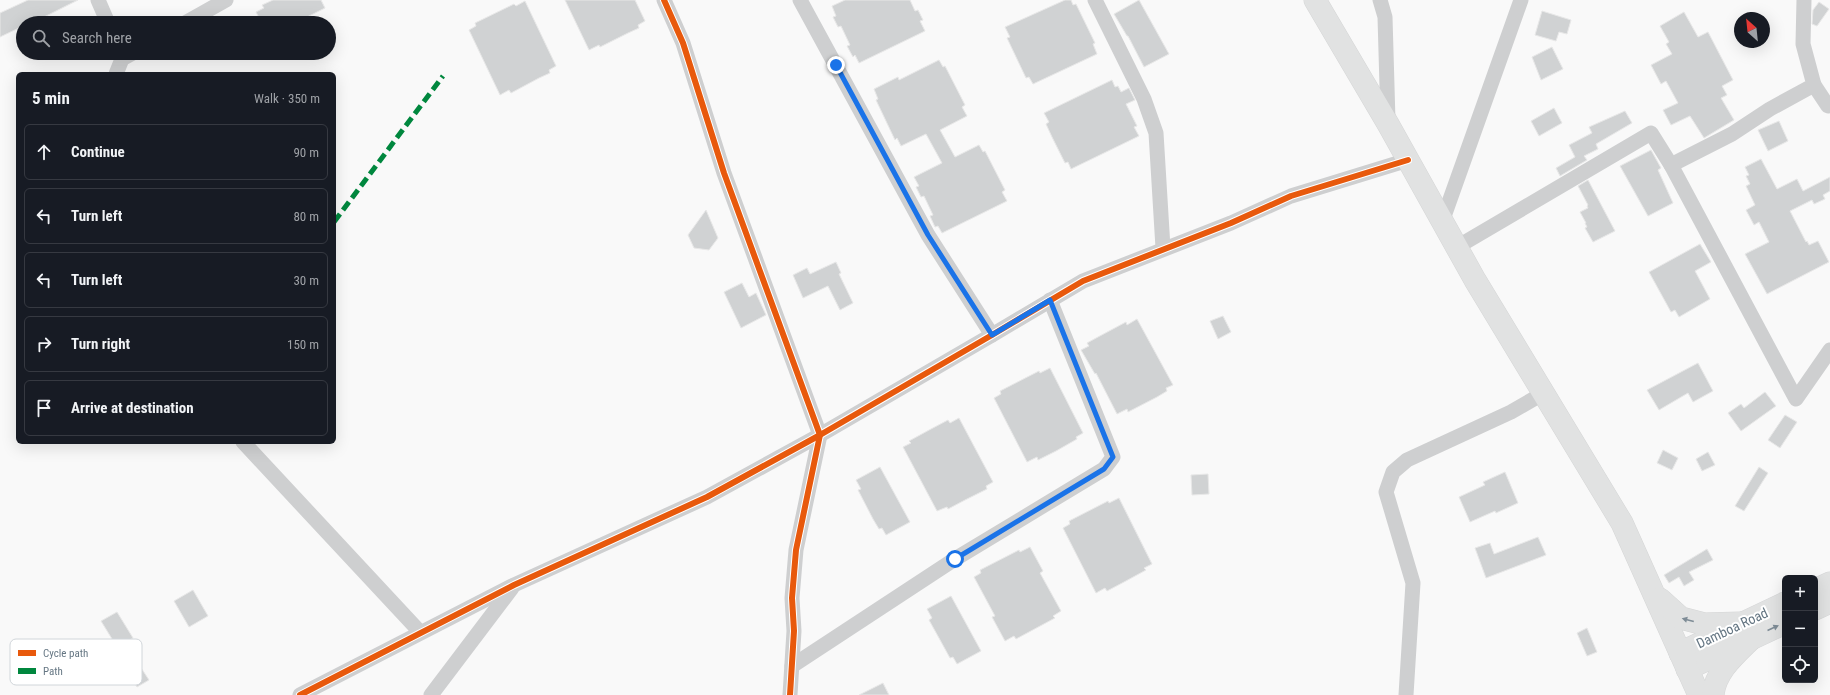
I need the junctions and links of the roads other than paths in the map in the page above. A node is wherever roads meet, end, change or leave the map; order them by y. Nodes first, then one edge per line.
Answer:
1 (98, 0) edge
2 (226, 0) edge
3 (664, 0) edge
4 (800, 0) edge
5 (1095, 0) edge
6 (1315, 0) edge
7 (1380, 0) edge
8 (1521, 0) edge
9 (1804, 0) edge
10 (105, 16) edge
11 (197, 16) edge
12 (123, 60) edge
13 (117, 72) edge
14 (1814, 85) junction
15 (1830, 103) edge
16 (1388, 124) junction
17 (1408, 160) junction
18 (1671, 165) junction
19 (1442, 222) junction
20 (1457, 247) junction
21 (1163, 248) junction
22 (1050, 300) junction
23 (992, 335) junction
24 (1830, 350) edge
25 (1544, 393) junction
26 (820, 435) junction
27 (245, 444) edge
28 (514, 585) junction
29 (1826, 591) edge
30 (1656, 596) junction
31 (1818, 604) edge
32 (1782, 605) edge
33 (1782, 624) edge
34 (1746, 630) junction
35 (420, 632) junction
36 (1684, 661) junction
37 (792, 666) junction
38 (300, 695) edge
39 (431, 695) edge
40 (790, 695) edge
41 (1406, 695) edge
42 (1700, 695) edge
43 (1713, 695) edge

1 - 10 street
2 - 11 street
3 - 26 street
4 - 23 street
5 - 21 street
6 - 16 main road
7 - 16 street
8 - 19 street
9 - 14 street
12 - 13 street
14 - 15 street
14 - 18 street
16 - 17 main road
17 - 19 main road
17 - 21 street
18 - 20 street
18 - 24 street
19 - 20 main road
20 - 25 main road
21 - 22 street
22 - 23 street
22 - 37 street
23 - 26 street
25 - 30 main road
25 - 41 street
26 - 28 street
26 - 37 street
27 - 35 street
28 - 35 street
28 - 39 street
29 - 31 main road
34 -> 30 main road
30 - 36 main road
32 - 34 main road, Damboa Road
34 -> 33 main road, Damboa Road
34 - 36 main road, Damboa Road
34 - 43 main road
35 - 38 street
36 - 42 main road
37 - 40 street

